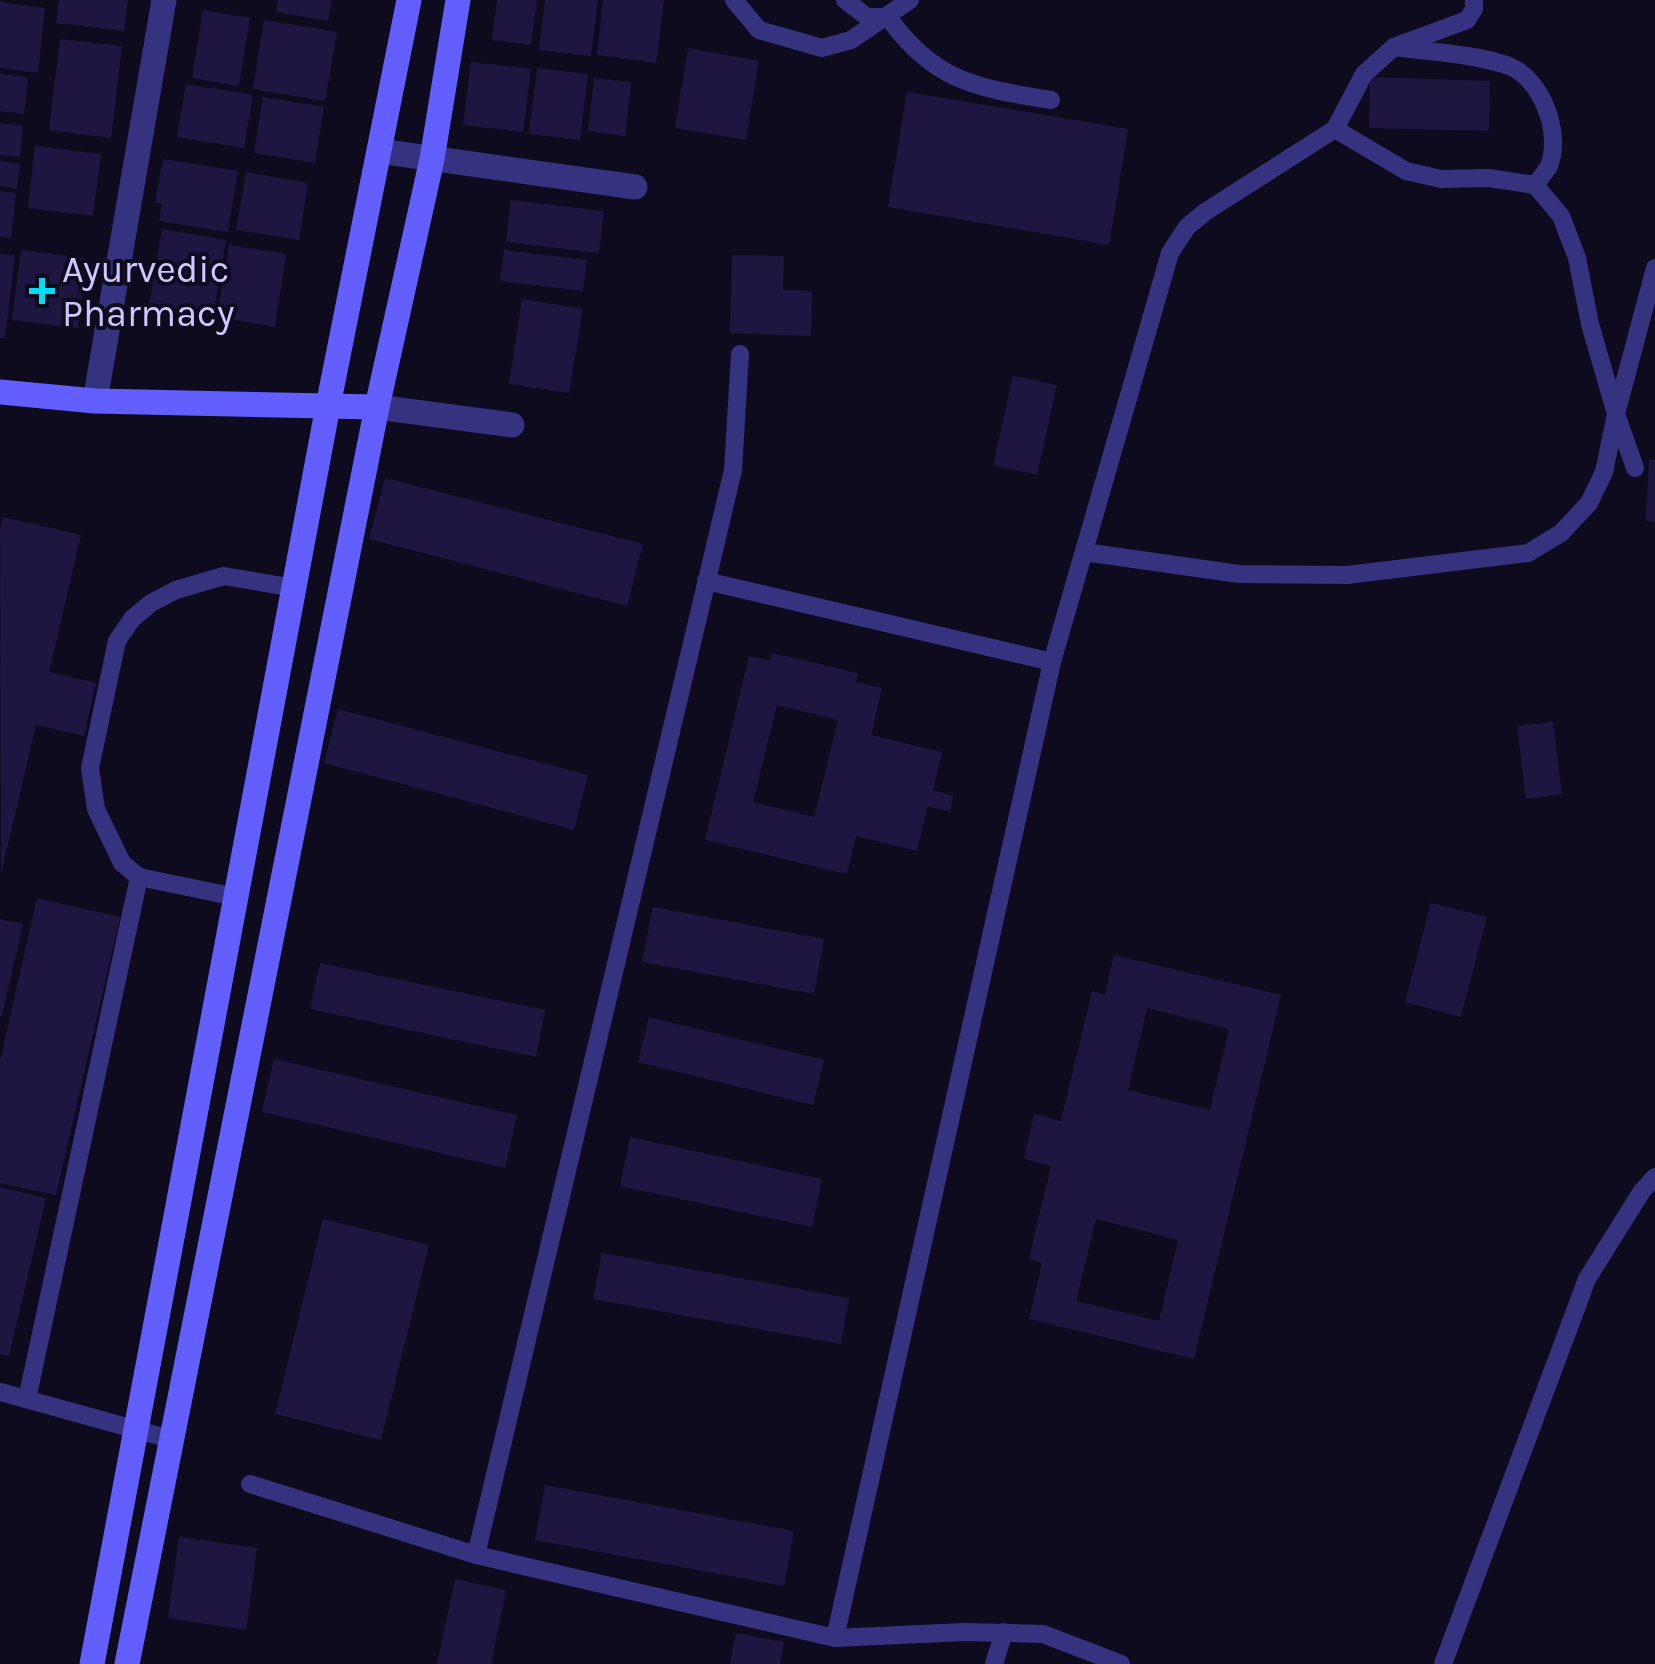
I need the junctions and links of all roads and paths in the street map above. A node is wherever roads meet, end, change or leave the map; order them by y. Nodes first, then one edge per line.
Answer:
1 (164, 0) edge
2 (409, 0) edge
3 (458, 0) edge
4 (734, 0) edge
5 (844, 0) edge
6 (910, 0) edge
7 (1474, 0) edge
8 (888, 17) junction
9 (1394, 46) junction
10 (1051, 100) dead end
11 (1335, 129) junction
12 (379, 150) junction
13 (432, 159) junction
14 (1535, 184) junction
15 (635, 187) dead end
16 (1655, 268) edge
17 (740, 354) dead end
18 (0, 392) edge
19 (95, 401) junction
20 (328, 406) junction
21 (377, 407) junction
22 (1616, 414) junction
23 (512, 425) dead end
24 (1636, 468) dead end
25 (1084, 552) junction
26 (706, 581) junction
27 (294, 588) junction
28 (1052, 662) junction
29 (140, 878) junction
30 (236, 896) junction
31 (1655, 1178) edge
32 (0, 1392) edge
33 (27, 1399) junction
34 (136, 1428) junction
35 (170, 1439) junction
36 (250, 1484) dead end
37 (476, 1555) junction
38 (1004, 1632) junction
39 (835, 1638) junction
40 (92, 1664) edge
41 (127, 1664) edge
42 (994, 1664) edge
43 (1122, 1664) edge
44 (1443, 1664) edge

1 - 19 street
2 - 12 main road
3 - 13 main road
4 - 8 lane
5 - 8 lane
6 - 8 lane
7 - 9 lane
8 - 10 lane
9 - 11 lane
9 - 14 lane
11 - 14 lane
11 - 25 lane
12 - 13 street
12 - 20 main road
13 - 15 street
13 - 21 main road
14 - 22 lane
16 - 22 lane
17 - 26 lane
18 - 19 main road
19 - 20 main road
20 - 21 main road
20 - 27 main road
21 - 23 street
21 - 35 main road
22 - 24 lane
22 - 25 lane
25 - 28 lane
26 - 28 lane
26 - 37 lane
27 - 29 lane
27 - 30 main road
28 - 39 lane
29 - 30 lane
29 - 33 lane
30 - 34 main road
31 - 44 lane
32 - 33 lane
33 - 34 lane
34 - 35 lane
34 - 40 main road
35 - 41 main road
36 - 37 lane
37 - 39 lane
38 - 39 lane
38 - 42 lane
38 - 43 lane

